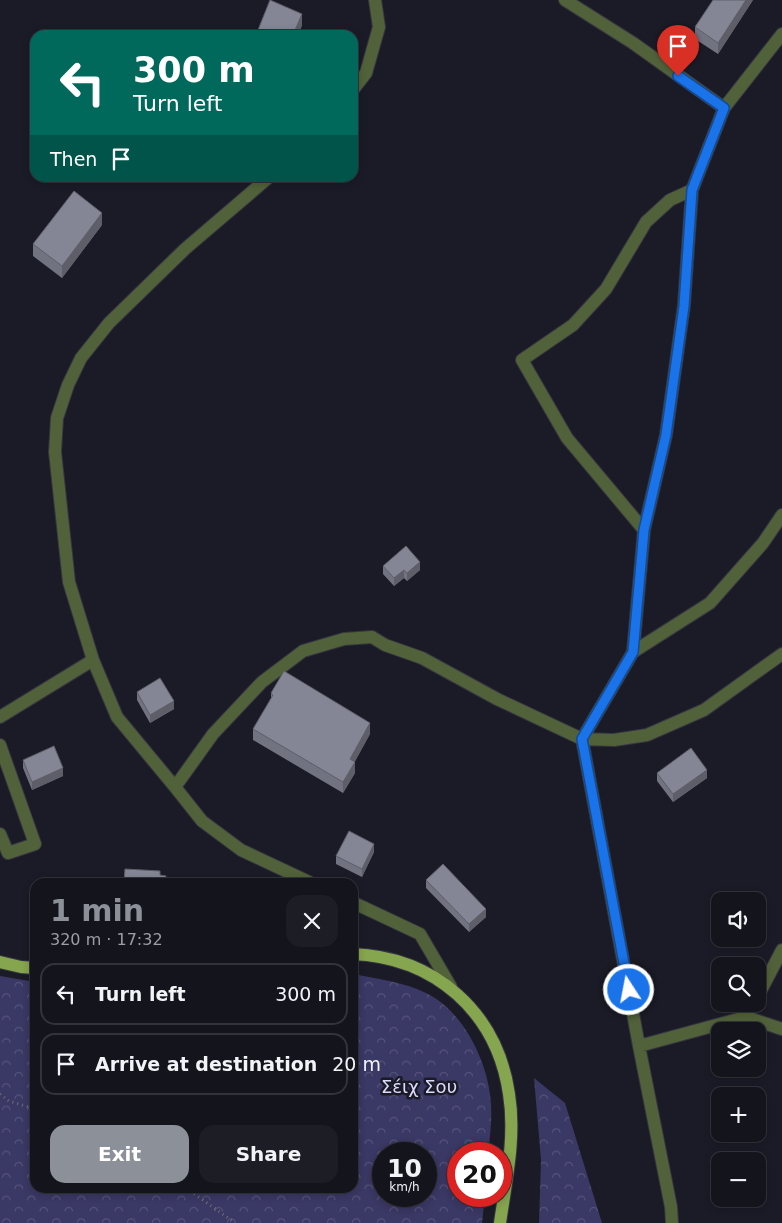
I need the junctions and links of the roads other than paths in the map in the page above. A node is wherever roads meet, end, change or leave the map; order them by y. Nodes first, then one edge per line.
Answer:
1 (375, 0) edge
2 (565, 0) edge
3 (782, 34) edge
4 (358, 83) edge
5 (724, 108) junction
6 (263, 182) edge
7 (692, 190) junction
8 (782, 515) edge
9 (644, 530) junction
10 (633, 652) junction
11 (782, 654) edge
12 (93, 660) junction
13 (0, 717) edge
14 (582, 739) junction
15 (0, 745) edge
16 (175, 788) junction
17 (0, 834) edge
18 (300, 878) edge
19 (358, 905) edge
20 (782, 950) edge
21 (358, 954) edge
22 (0, 962) edge
23 (30, 968) edge
24 (766, 981) edge
25 (450, 987) junction
26 (749, 1012) edge
27 (746, 1017) junction
28 (782, 1029) edge
29 (639, 1046) junction
30 (500, 1223) edge
31 (672, 1223) edge

1 - 4 street
2 - 5 street
3 - 5 street
5 - 7 street
6 - 12 street
7 - 9 street
7 - 9 street
8 - 10 street
9 - 10 street
10 - 14 street
11 - 14 street
12 - 13 street
12 - 16 street
14 - 16 street
14 - 29 street
15 - 17 street
16 - 18 street
19 - 25 street
20 - 24 street
21 - 25 main road
22 - 23 main road
25 - 30 main road
26 - 27 street
27 - 28 street
27 - 29 street
29 - 31 street

